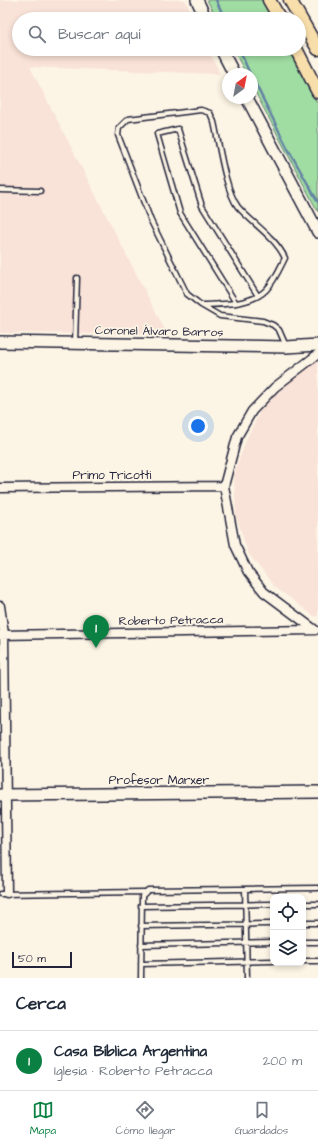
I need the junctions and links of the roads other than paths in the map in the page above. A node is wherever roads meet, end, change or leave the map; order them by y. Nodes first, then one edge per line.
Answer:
1 (197, 0) edge
2 (269, 0) edge
3 (290, 0) edge
4 (203, 12) edge
5 (276, 12) edge
6 (297, 12) edge
7 (306, 28) edge
8 (318, 49) edge
9 (225, 56) edge
10 (300, 56) edge
11 (231, 68) edge
12 (318, 92) edge
13 (250, 104) edge
14 (0, 190) edge
15 (40, 191) dead end
16 (318, 232) edge
17 (77, 278) dead end
18 (258, 296) junction
19 (236, 303) junction
20 (201, 305) junction
21 (0, 342) edge
22 (75, 343) junction
23 (318, 345) edge
24 (286, 347) junction
25 (318, 354) edge
26 (224, 486) junction
27 (0, 488) edge
28 (0, 606) edge
29 (316, 630) edge
30 (2, 635) edge
31 (318, 792) edge
32 (2, 795) edge
33 (318, 888) edge
34 (245, 889) junction
35 (144, 892) junction
36 (4, 893) edge
37 (270, 904) edge
38 (306, 904) edge
39 (318, 904) edge
40 (246, 905) junction
41 (141, 906) junction
42 (306, 923) edge
43 (318, 923) edge
44 (246, 924) junction
45 (270, 924) edge
46 (141, 926) junction
47 (270, 942) edge
48 (306, 942) edge
49 (318, 942) edge
50 (246, 943) junction
51 (141, 945) junction
52 (306, 961) edge
53 (318, 961) edge
54 (246, 962) junction
55 (270, 962) edge
56 (141, 964) junction
57 (141, 978) edge
58 (247, 978) edge

1 - 4 street
2 - 5 main road
3 - 6 main road
7 - 8 main road
9 - 11 street
10 - 12 main road
13 - 16 street
14 - 15 lane
17 - 22 lane
18 - 19 lane
18 - 19 lane
18 - 20 lane
19 - 20 lane
20 - 24 lane
21 - 22 street, Coronel Álvaro Barros
22 - 24 street, Coronel Álvaro Barros
23 - 24 street, Coronel Álvaro Barros
25 - 26 street
26 - 27 street, Primo Tricotti
26 - 29 street
28 - 30 street
29 - 30 street, Roberto Petracca
30 - 32 street
31 - 32 street, Profesor Marxer
32 - 36 street
33 - 34 lane
34 - 35 lane
34 - 40 lane
35 - 36 lane
35 - 41 lane
37 - 40 lane
38 - 39 lane
40 - 41 lane
40 - 44 lane
41 - 46 lane
42 - 43 lane
44 - 45 lane
44 - 46 lane
44 - 50 lane
46 - 51 lane
47 - 50 lane
48 - 49 lane
50 - 51 lane
50 - 54 lane
51 - 56 lane
52 - 53 lane
54 - 55 lane
54 - 56 lane
54 - 58 lane
56 - 57 lane

